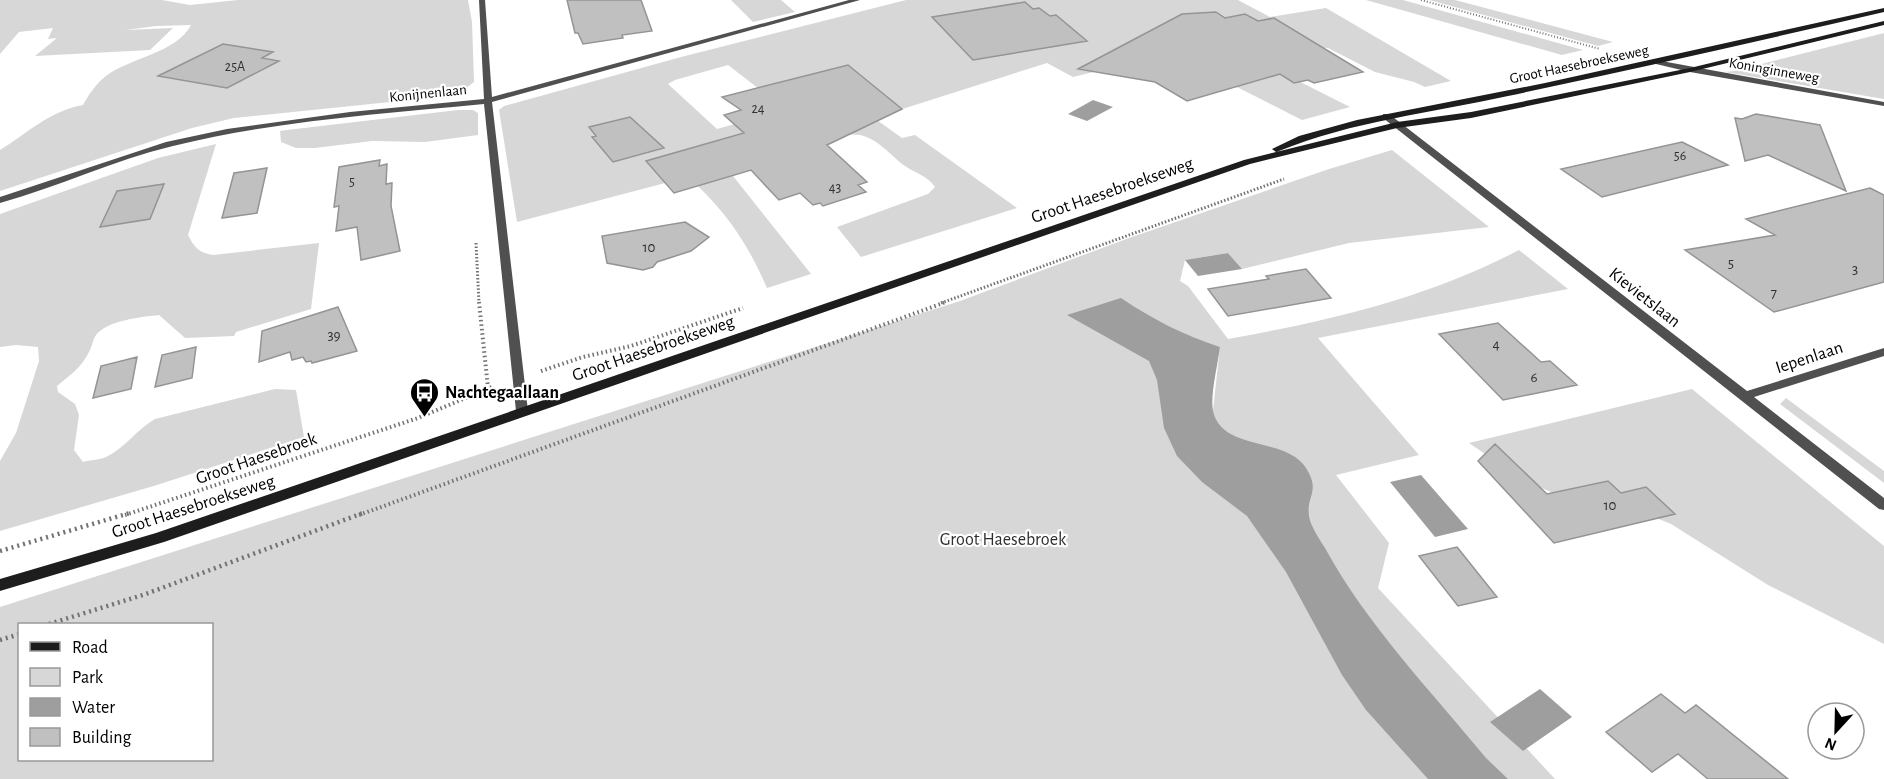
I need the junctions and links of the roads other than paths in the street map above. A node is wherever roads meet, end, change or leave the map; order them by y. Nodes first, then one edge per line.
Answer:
1 (482, 0) edge
2 (857, 0) edge
3 (1884, 10) edge
4 (1884, 23) edge
5 (1659, 62) junction
6 (1690, 70) junction
7 (488, 101) junction
8 (1884, 104) edge
9 (1386, 116) junction
10 (1397, 125) junction
11 (1247, 162) junction
12 (0, 200) edge
13 (1884, 352) edge
14 (1745, 396) junction
15 (522, 411) junction
16 (1884, 505) edge
17 (0, 585) edge

1 - 7 street
2 - 7 street, Konijnenlaan
3 - 5 street, Groot Haesebroekseweg
4 - 6 street, Groot Haesebroekseweg
5 - 6 street, Koninginneweg
5 - 9 street, Groot Haesebroekseweg
6 - 8 street, Koninginneweg
6 - 10 street, Groot Haesebroekseweg
7 - 12 street, Konijnenlaan
7 - 15 street
9 - 10 street, Kievietslaan
9 - 11 street, Groot Haesebroekseweg
10 - 11 street, Groot Haesebroekseweg
10 - 14 street, Kievietslaan
11 - 15 street, Groot Haesebroekseweg
13 - 14 street, Iepenlaan
14 - 16 street, Kievietslaan
15 - 17 street, Groot Haesebroekseweg

